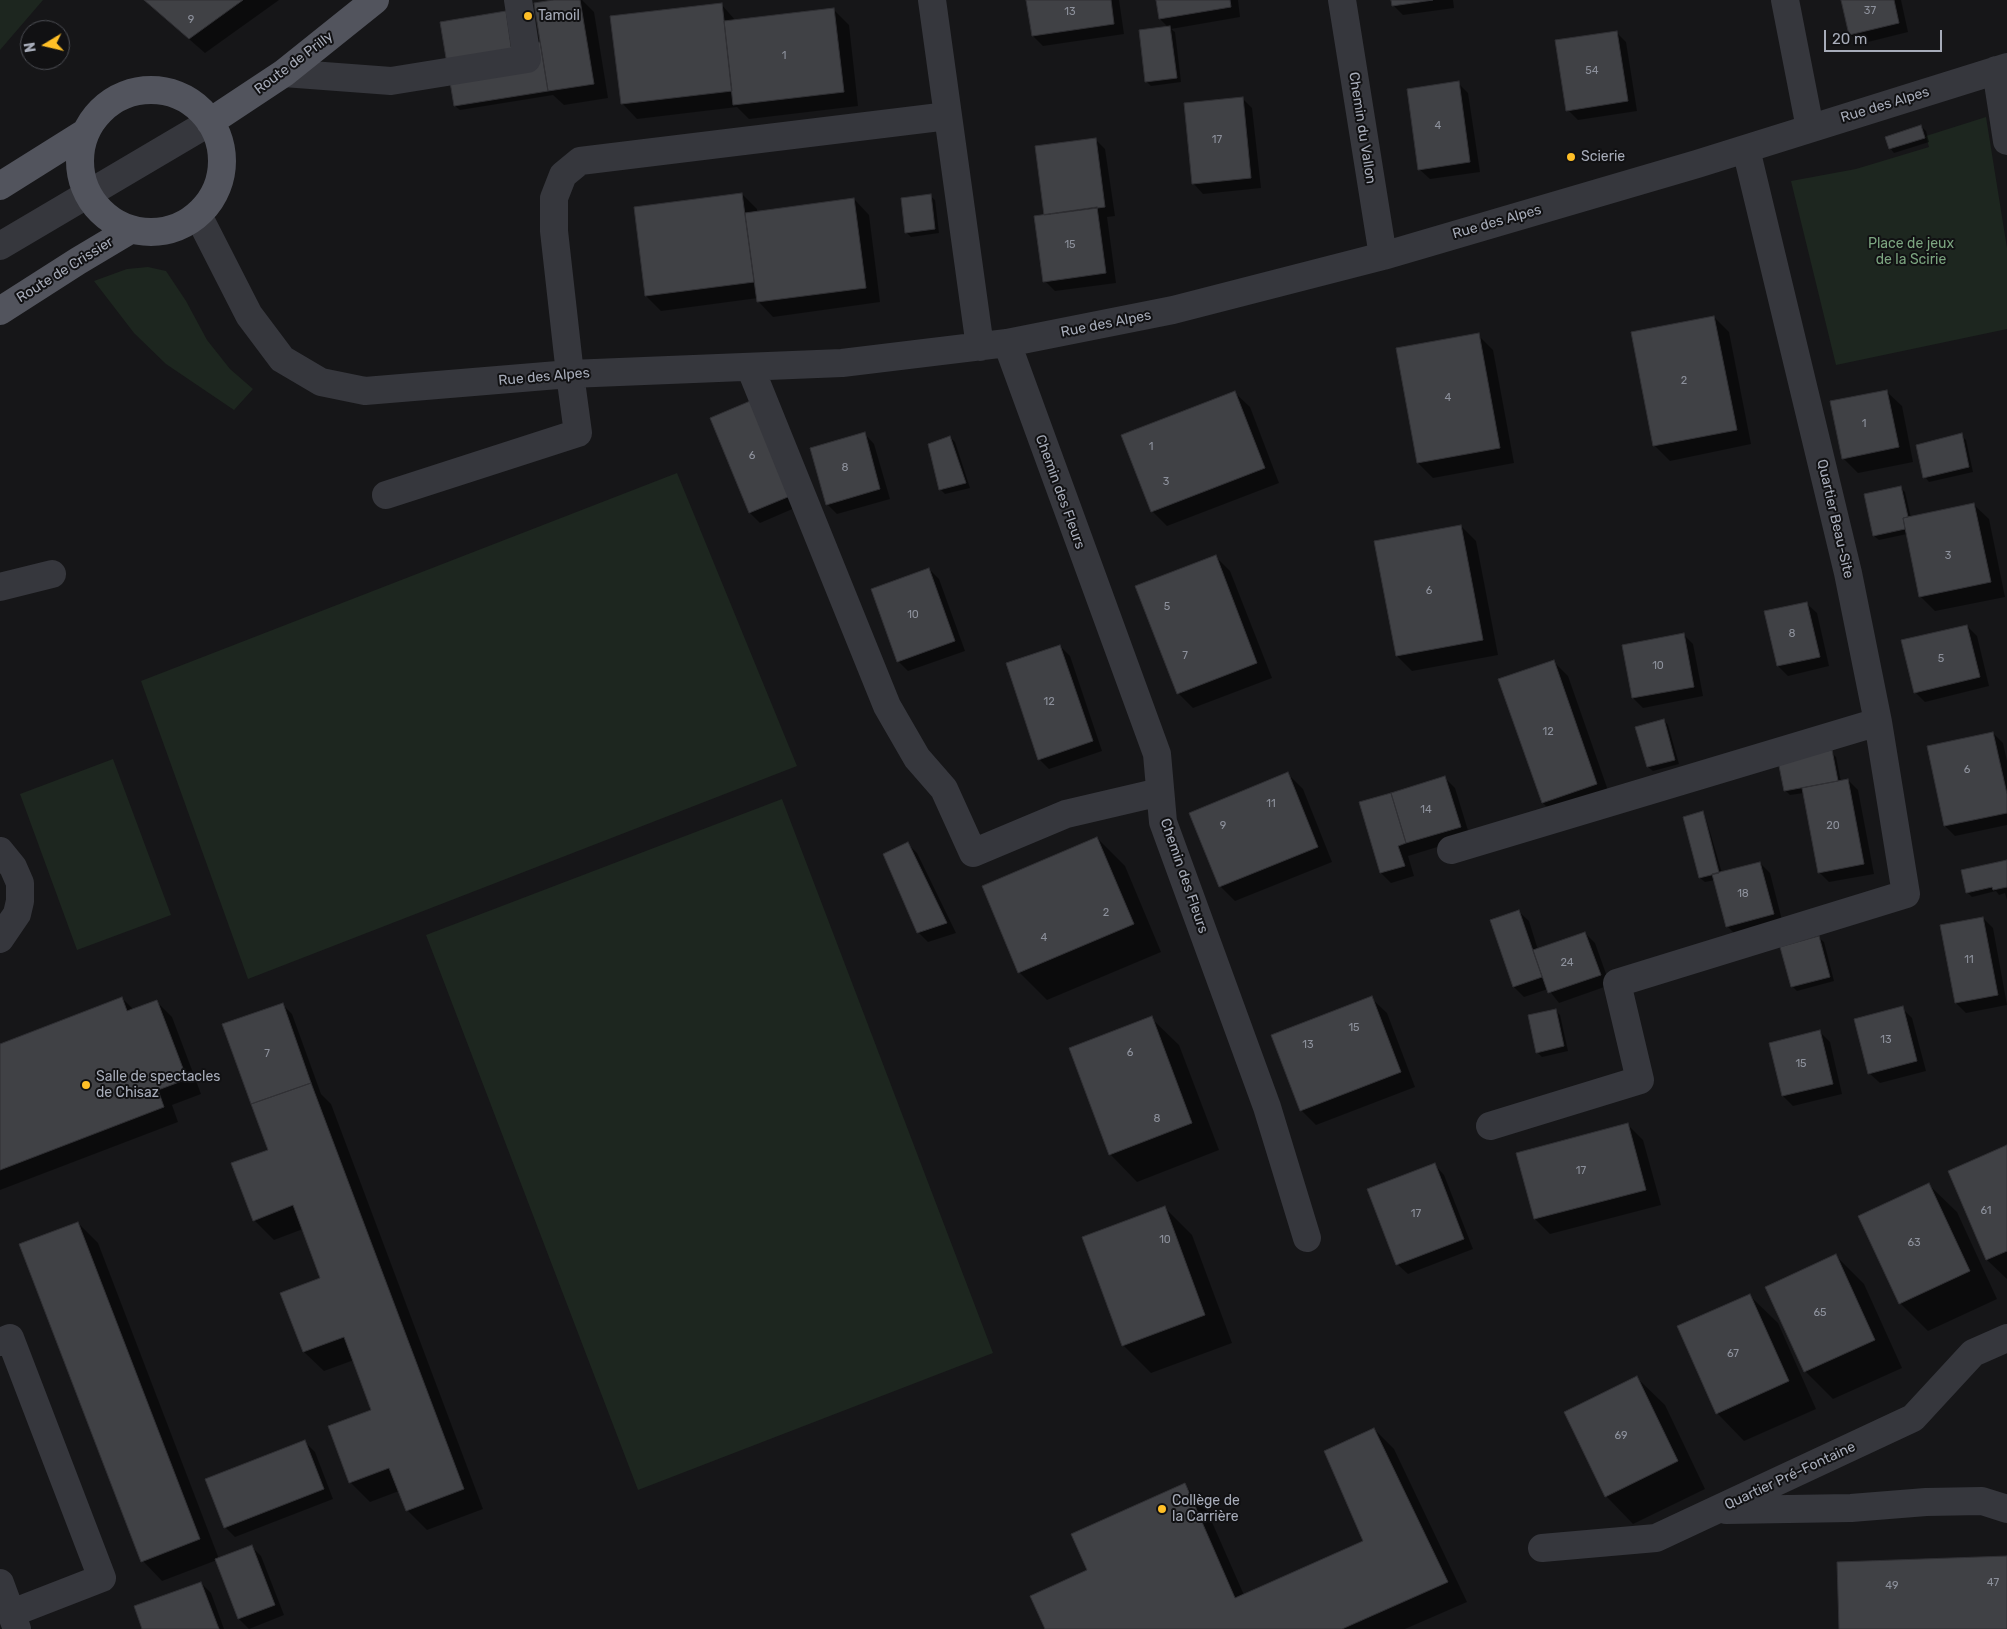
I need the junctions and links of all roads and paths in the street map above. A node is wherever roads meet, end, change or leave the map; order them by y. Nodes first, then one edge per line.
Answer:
1 (375, 0) edge
2 (518, 0) edge
3 (932, 0) edge
4 (1342, 0) edge
5 (1784, 0) edge
6 (2002, 69) edge
7 (284, 73) junction
8 (948, 116) junction
9 (210, 122) junction
10 (1810, 128) junction
11 (86, 132) junction
12 (2007, 141) edge
13 (1746, 149) junction
14 (0, 186) edge
15 (88, 195) junction
16 (198, 216) junction
17 (130, 230) junction
18 (0, 246) edge
19 (1383, 256) junction
20 (0, 311) edge
21 (1007, 343) junction
22 (980, 347) junction
23 (750, 367) junction
24 (570, 374) junction
25 (386, 495) dead end
26 (52, 574) dead end
27 (0, 586) edge
28 (1878, 722) junction
29 (1160, 792) junction
30 (1451, 850) dead end
31 (0, 851) edge
32 (0, 939) edge
33 (1490, 1126) dead end
34 (1306, 1238) dead end
35 (2007, 1338) edge
36 (0, 1342) edge
37 (2007, 1509) edge
38 (1717, 1510) junction
39 (1542, 1548) dead end
40 (0, 1583) edge
41 (14, 1621) edge

1 - 7 main road, Route de Prilly
2 - 7 street
3 - 8 street
4 - 19 street, Chemin du Vallon
5 - 10 street
6 - 10 street, Rue des Alpes
6 - 12 street
7 - 9 main road, Route de Prilly
8 - 22 street
8 - 24 street
9 - 11 main road
9 - 15 street
9 - 16 main road
10 - 13 street, Rue des Alpes
11 - 14 main road
11 - 15 main road
13 - 19 street, Rue des Alpes
13 - 28 street, Quartier Beau-Site
15 - 17 main road
15 - 18 street
16 - 17 main road
16 - 24 street, Rue des Alpes
17 - 20 main road, Route de Crissier
19 - 21 street, Rue des Alpes
21 - 22 street, Rue des Alpes
21 - 29 street, Chemin des Fleurs
22 - 23 street, Rue des Alpes
23 - 24 street, Rue des Alpes
23 - 29 street
24 - 25 street
26 - 27 street
28 - 30 street
28 - 33 street, Quartier Beau-Site
29 - 34 street, Chemin des Fleurs
31 - 32 street
35 - 38 street, Quartier Pré-Fontaine
36 - 41 street
37 - 38 street
38 - 39 street, Quartier Pré-Fontaine
40 - 41 street

